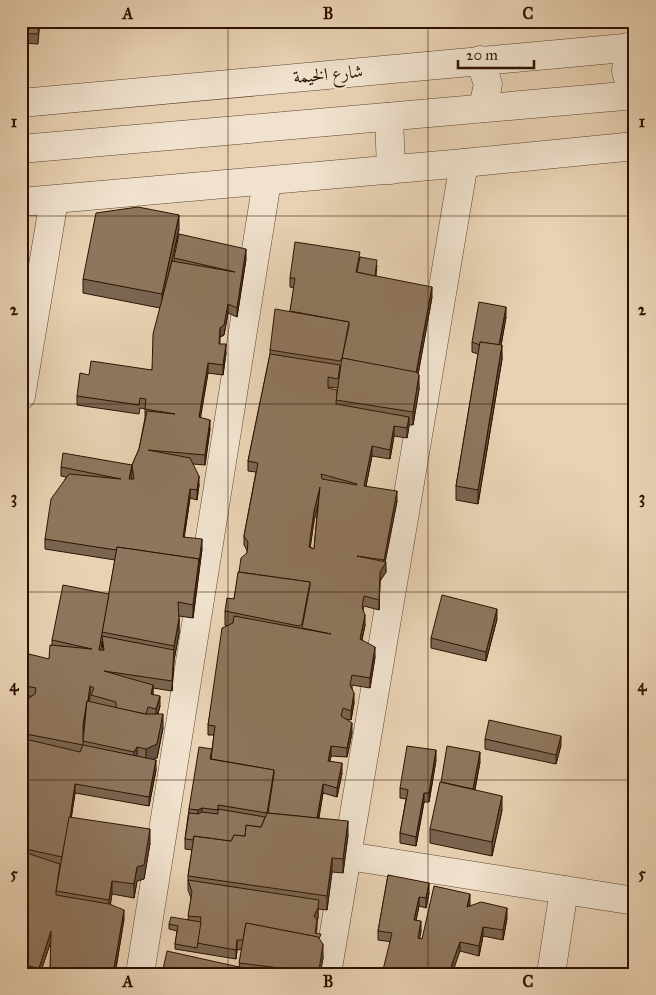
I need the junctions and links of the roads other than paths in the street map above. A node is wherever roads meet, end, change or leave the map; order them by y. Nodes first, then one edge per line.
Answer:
1 (632, 47) edge
2 (480, 60) junction
3 (634, 95) edge
4 (21, 103) edge
5 (482, 108) junction
6 (389, 117) junction
7 (635, 146) edge
8 (21, 149) edge
9 (464, 163) junction
10 (391, 170) junction
11 (267, 181) junction
12 (54, 200) junction
13 (21, 202) edge
14 (22, 382) edge
15 (348, 856) junction
16 (564, 890) junction
17 (635, 901) edge
18 (140, 974) edge
19 (327, 974) edge
20 (551, 974) edge

1 - 2 street, شارع الخيمة
1 - 3 street
2 - 4 street, شارع الخيمة
2 - 5 street
3 - 5 street
5 - 6 street
6 - 8 street
6 - 10 street
7 - 9 street
9 - 10 street
9 - 15 street
10 - 11 street
11 - 12 street
11 - 18 street
12 - 13 street
12 - 14 street
15 - 16 street
15 - 19 street
16 - 17 street
16 - 20 street

